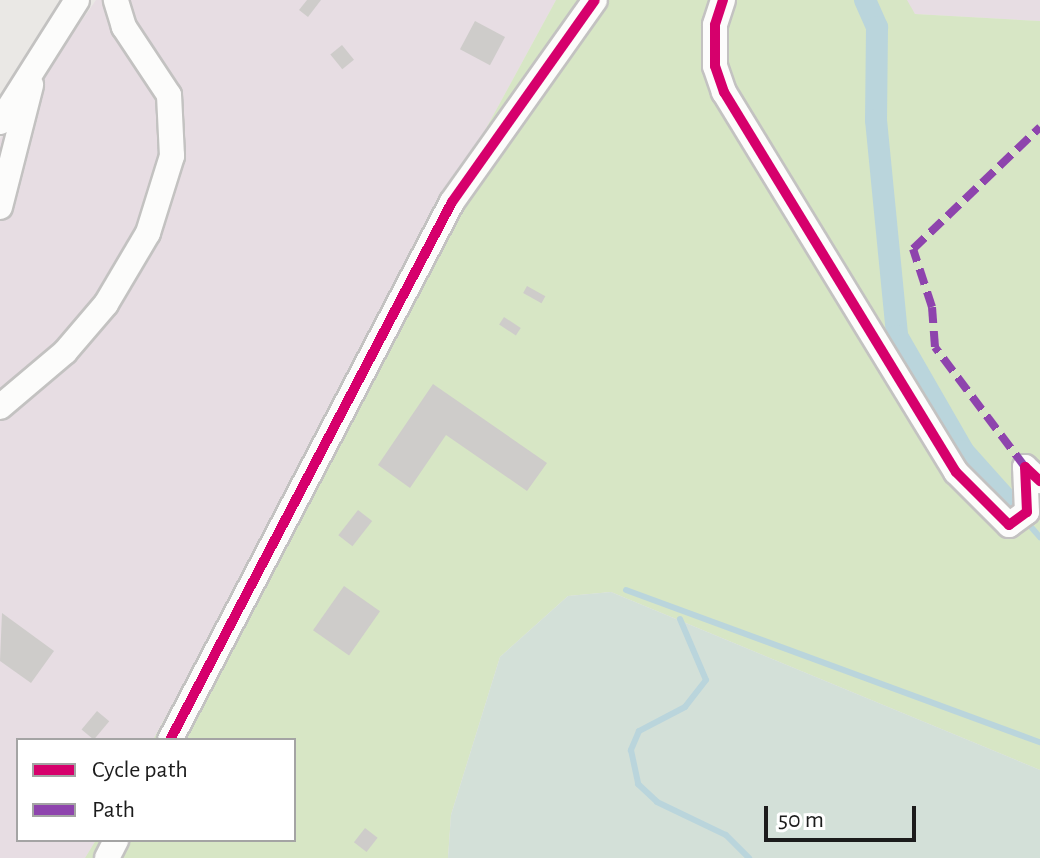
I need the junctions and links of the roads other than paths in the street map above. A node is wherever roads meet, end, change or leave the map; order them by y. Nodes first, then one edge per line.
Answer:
1 (77, 0) edge
2 (116, 0) edge
3 (595, 0) edge
4 (723, 0) edge
5 (33, 71) junction
6 (0, 122) edge
7 (0, 207) edge
8 (0, 407) edge
9 (1040, 481) edge
10 (171, 738) edge

1 - 5 street
2 - 8 street
3 - 10 street
4 - 9 street
5 - 6 street
5 - 7 street

